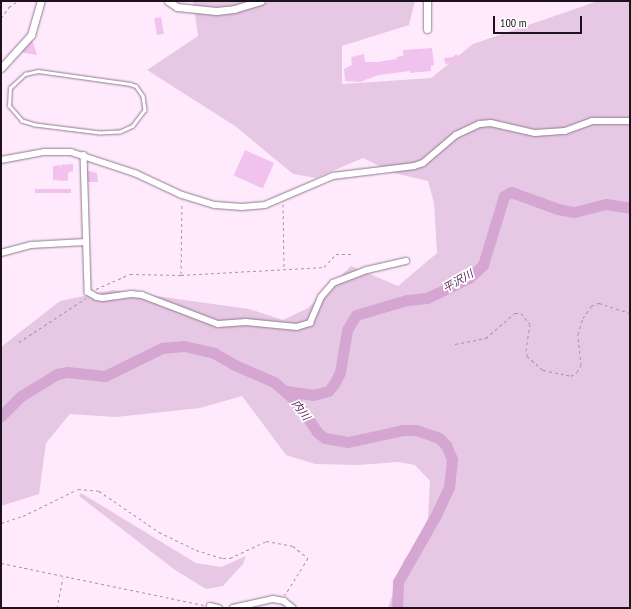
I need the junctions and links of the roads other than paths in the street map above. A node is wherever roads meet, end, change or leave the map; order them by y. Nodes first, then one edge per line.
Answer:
1 (41, 1) edge
2 (168, 1) edge
3 (261, 1) edge
4 (427, 1) edge
5 (427, 29) dead end
6 (1, 68) edge
7 (80, 77) joint
8 (630, 121) edge
9 (84, 155) junction
10 (1, 160) edge
11 (85, 242) junction
12 (1, 253) edge
13 (406, 261) dead end
14 (210, 606) road end
15 (219, 608) edge
16 (233, 608) edge
17 (293, 608) edge

1 - 6 street
2 - 3 street
4 - 5 street
7 - 7 lane
8 - 9 street
9 - 10 street
9 - 11 street
11 - 12 street
11 - 13 street
14 - 15 street
16 - 17 street

